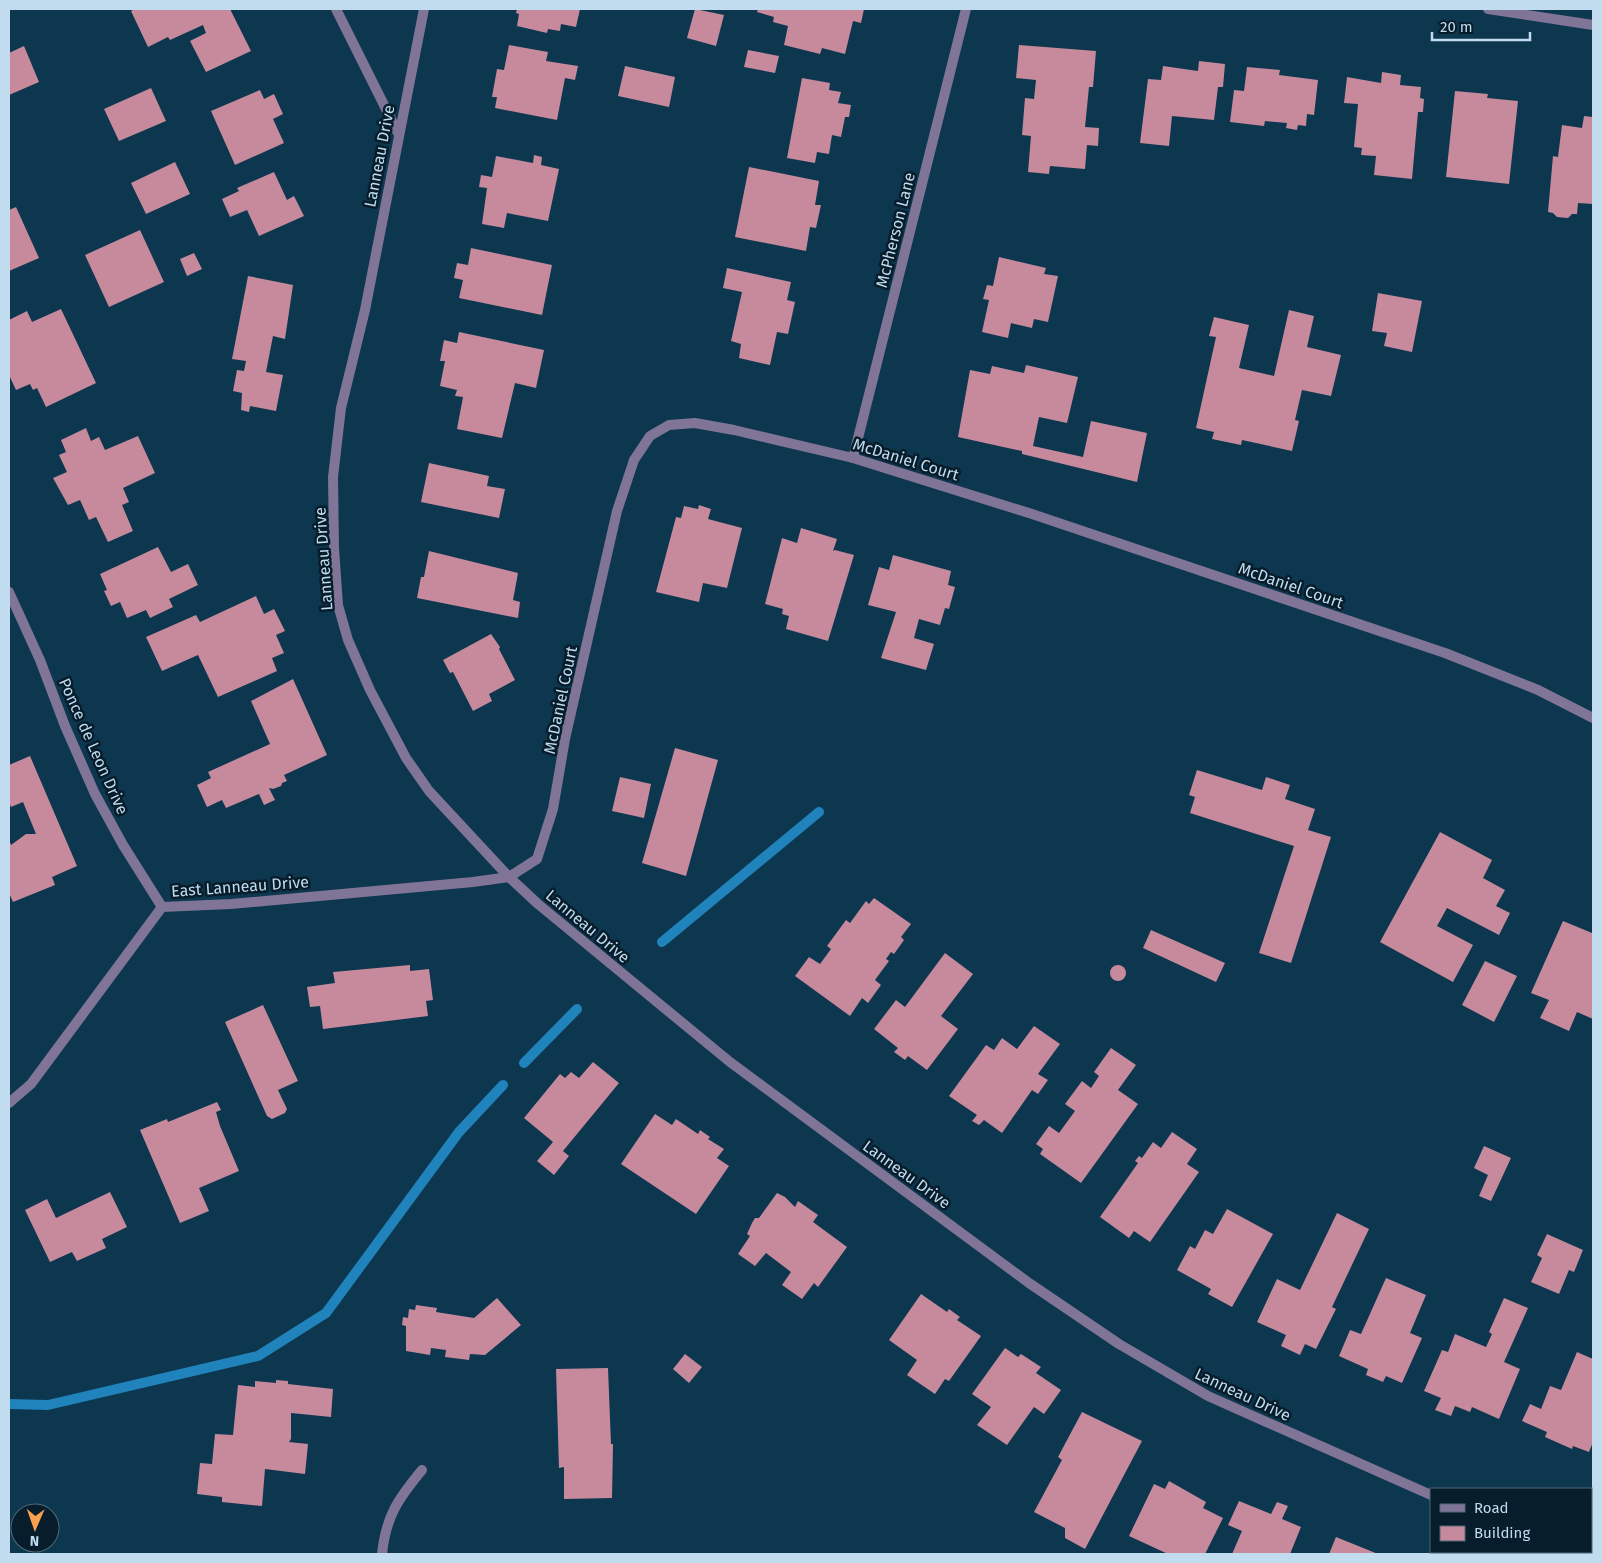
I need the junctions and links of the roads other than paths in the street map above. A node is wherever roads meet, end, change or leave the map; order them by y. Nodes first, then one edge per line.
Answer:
1 (336, 9) edge
2 (424, 9) edge
3 (966, 9) edge
4 (1488, 9) edge
5 (1593, 25) edge
6 (398, 132) junction
7 (853, 458) junction
8 (9, 592) edge
9 (1593, 718) edge
10 (508, 877) junction
11 (162, 907) junction
12 (9, 1104) edge
13 (422, 1470) dead end
14 (1430, 1495) edge
15 (382, 1554) edge

1 - 6 street
2 - 6 street, Lanneau Drive
3 - 7 street, McPherson Lane
4 - 5 street
6 - 10 street, Lanneau Drive
7 - 9 street, McDaniel Court
7 - 10 street, McDaniel Court
8 - 11 street, Ponce de Leon Drive
10 - 11 street, East Lanneau Drive
10 - 14 street, Lanneau Drive
11 - 12 street, East Lanneau Drive
13 - 15 street

